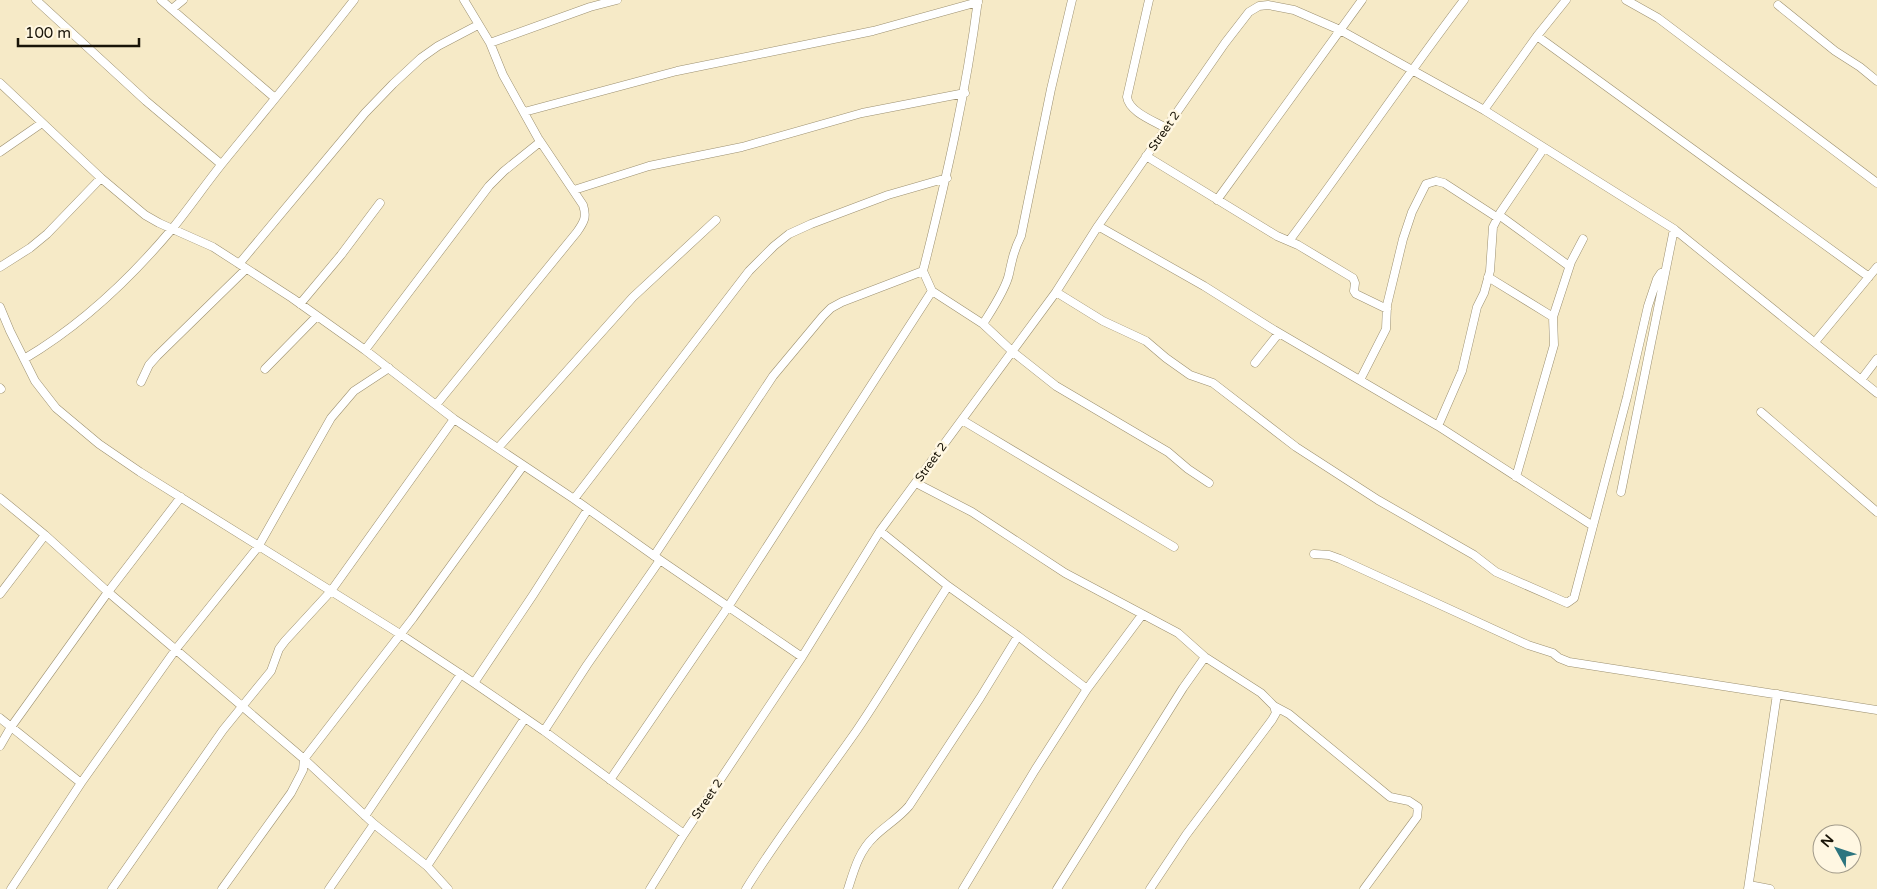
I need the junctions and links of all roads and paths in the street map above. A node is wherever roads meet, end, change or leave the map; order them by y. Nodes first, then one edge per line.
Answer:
1 (36, 0) edge
2 (161, 0) edge
3 (183, 0) edge
4 (354, 0) edge
5 (464, 0) edge
6 (617, 0) edge
7 (1072, 0) edge
8 (1149, 0) edge
9 (1362, 0) edge
10 (1464, 0) edge
11 (1566, 0) edge
12 (1626, 0) edge
13 (978, 1) edge
14 (1778, 5) dead end
15 (172, 9) junction
16 (478, 25) junction
17 (1340, 30) junction
18 (1537, 36) junction
19 (490, 43) junction
20 (1412, 69) junction
21 (1877, 81) edge
22 (0, 83) edge
23 (965, 93) junction
24 (275, 98) junction
25 (1484, 110) junction
26 (524, 112) junction
27 (42, 123) junction
28 (1166, 128) junction
29 (540, 142) junction
30 (1544, 148) junction
31 (0, 152) edge
32 (1146, 156) junction
33 (221, 164) junction
34 (101, 178) junction
35 (947, 178) junction
36 (1877, 183) edge
37 (574, 190) junction
38 (1217, 200) junction
39 (380, 203) dead end
40 (1498, 216) junction
41 (716, 220) dead end
42 (1098, 226) junction
43 (172, 228) junction
44 (1674, 229) junction
45 (1583, 239) dead end
46 (1289, 241) junction
47 (1569, 266) junction
48 (0, 267) edge
49 (243, 267) junction
50 (1877, 267) edge
51 (923, 270) junction
52 (1664, 272) junction
53 (1488, 277) junction
54 (1869, 277) junction
55 (932, 291) junction
56 (1056, 292) junction
57 (300, 304) junction
58 (0, 307) edge
59 (1387, 309) junction
60 (317, 316) junction
61 (1553, 317) junction
62 (983, 324) junction
63 (1279, 333) junction
64 (1815, 342) junction
65 (365, 350) junction
66 (1013, 352) junction
67 (24, 359) junction
68 (1877, 359) edge
69 (1255, 363) dead end
70 (388, 368) junction
71 (265, 369) dead end
72 (1360, 380) junction
73 (1861, 380) junction
74 (141, 382) dead end
75 (1877, 392) edge
76 (436, 405) junction
77 (1761, 412) dead end
78 (454, 418) junction
79 (962, 420) junction
80 (1438, 426) junction
81 (498, 448) junction
82 (523, 466) junction
83 (1516, 478) junction
84 (916, 483) junction
85 (1209, 483) dead end
86 (1621, 492) dead end
87 (182, 497) junction
88 (0, 498) edge
89 (574, 499) junction
90 (588, 509) junction
91 (1877, 512) edge
92 (1593, 526) junction
93 (880, 531) junction
94 (45, 535) junction
95 (258, 547) junction
96 (1174, 547) dead end
97 (1314, 554) dead end
98 (657, 558) junction
99 (948, 586) junction
100 (331, 591) junction
101 (108, 592) junction
102 (0, 594) edge
103 (728, 607) junction
104 (1142, 616) junction
105 (400, 634) junction
106 (1018, 636) junction
107 (176, 649) junction
108 (1205, 656) junction
109 (802, 657) junction
110 (461, 674) junction
111 (474, 683) junction
112 (1087, 689) junction
113 (1777, 694) junction
114 (1274, 706) junction
115 (242, 707) junction
116 (1877, 710) edge
117 (0, 718) edge
118 (525, 718) junction
119 (11, 727) junction
120 (544, 732) junction
121 (0, 746) edge
122 (304, 759) junction
123 (610, 780) junction
124 (81, 783) junction
125 (365, 816) junction
126 (374, 824) junction
127 (684, 834) junction
128 (427, 866) junction
129 (439, 886) edge
130 (1749, 887) edge
131 (11, 889) edge
132 (112, 889) edge
133 (222, 889) edge
134 (329, 889) edge
135 (448, 889) edge
136 (650, 889) edge
137 (746, 889) edge
138 (848, 889) edge
139 (963, 889) edge
140 (1057, 889) edge
141 (1150, 889) edge
142 (1364, 889) edge
143 (1770, 889) edge

1 - 33 street
2 - 15 street
3 - 15 street
4 - 24 street
5 - 16 street
6 - 19 street
7 - 62 street
8 - 28 street
9 - 17 street
10 - 20 street
11 - 18 street
12 - 36 street
13 - 23 street
13 - 26 street
14 - 21 street
15 - 24 street
16 - 19 street
16 - 49 street
17 - 20 street
17 - 28 street, Street 2
17 - 38 street
18 - 25 street
18 - 54 street
19 - 26 street
20 - 25 street
20 - 46 street
22 - 27 street
23 - 35 street
23 - 37 street
24 - 33 street
25 - 30 street
26 - 29 street
27 - 31 street
27 - 34 street
28 - 32 street, Street 2
29 - 37 street
29 - 65 street
30 - 40 street
30 - 44 street
32 - 38 street
32 - 42 street, Street 2
33 - 43 street
34 - 43 street
34 - 48 street
35 - 51 street
35 - 89 street
37 - 76 street
38 - 46 street
39 - 57 street
40 - 47 street
40 - 53 street
40 - 59 street
41 - 81 street
42 - 56 street, Street 2
42 - 63 street
43 - 49 street
43 - 67 street
44 - 52 street
44 - 64 street
45 - 47 street
46 - 59 street
47 - 61 street
49 - 57 street
49 - 74 street
50 - 54 street
51 - 55 street
51 - 98 street
52 - 86 street
52 - 92 street
53 - 61 street
53 - 80 street
54 - 64 street
55 - 62 street
55 - 103 street
56 - 66 street, Street 2
56 - 92 street
57 - 60 street
58 - 67 street
59 - 72 street
60 - 65 street
60 - 71 street
61 - 83 street
62 - 66 street
63 - 69 street
63 - 72 street
64 - 73 street
65 - 70 street
66 - 79 street, Street 2
66 - 85 street
67 - 87 street
68 - 73 street
70 - 76 street
70 - 95 street
72 - 80 street
73 - 75 street
76 - 78 street
77 - 91 street
78 - 81 street
78 - 100 street
79 - 84 street, Street 2
79 - 96 street
80 - 83 street
81 - 82 street
82 - 89 street
82 - 105 street
83 - 92 street
84 - 93 street, Street 2
84 - 104 street
87 - 95 street
87 - 101 street
88 - 94 street
89 - 90 street
90 - 98 street
90 - 111 street
93 - 99 street
93 - 109 street, Street 2
94 - 101 street
94 - 102 street
95 - 100 street
95 - 107 street
97 - 113 street
98 - 103 street
98 - 120 street
99 - 106 street
99 - 137 street
100 - 105 street
100 - 115 street
101 - 107 street
101 - 119 street
103 - 109 street
103 - 123 street
104 - 108 street
104 - 112 street
105 - 110 street
105 - 122 street
106 - 112 street
106 - 138 street
107 - 115 street
107 - 124 street
108 - 114 street
108 - 140 street
109 - 127 street, Street 2
110 - 111 street
110 - 125 street
111 - 118 street
112 - 139 street
113 - 116 street
113 - 130 street
114 - 141 street
114 - 142 street
115 - 122 street
115 - 132 street
117 - 119 street
118 - 120 street
118 - 128 street
119 - 121 street
119 - 124 street
120 - 123 street
122 - 125 street
122 - 133 street
123 - 127 street
124 - 131 street
125 - 126 street
126 - 128 street
126 - 134 street
127 - 136 street, Street 2
128 - 129 street
129 - 135 street
130 - 143 street

